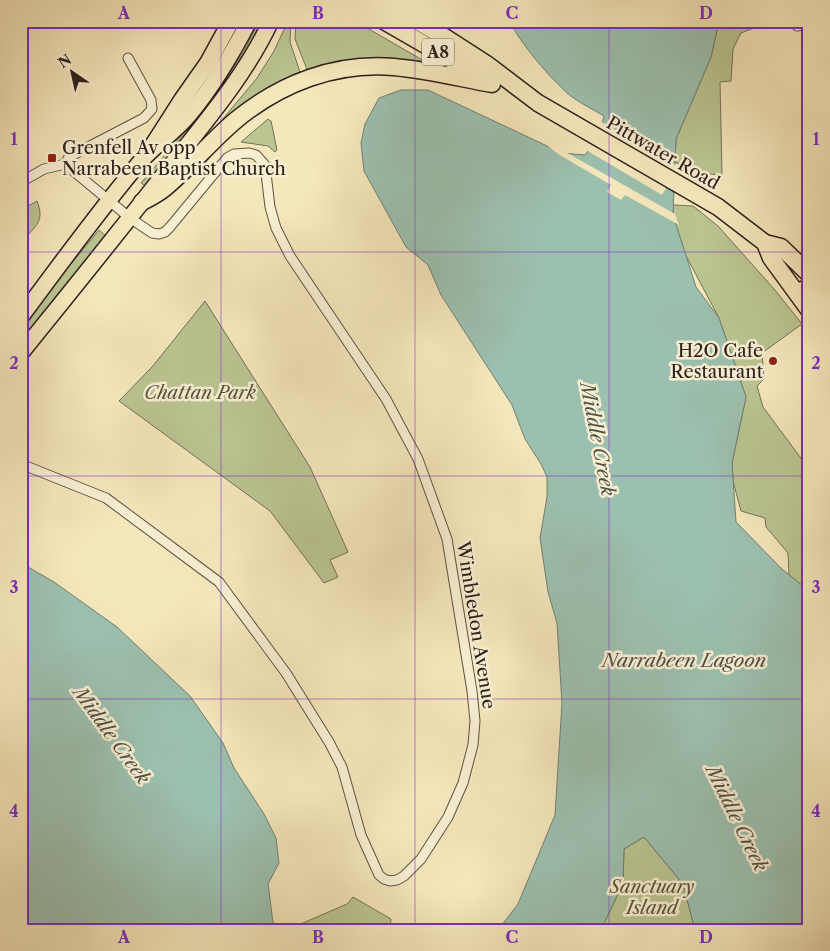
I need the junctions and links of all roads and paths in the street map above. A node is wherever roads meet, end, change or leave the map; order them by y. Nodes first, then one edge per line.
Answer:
1 (231, 21) edge
2 (249, 21) edge
3 (271, 21) edge
4 (384, 21) edge
5 (417, 21) edge
6 (429, 21) edge
7 (809, 24) edge
8 (797, 26) dead end
9 (443, 36) junction
10 (128, 58) dead end
11 (492, 84) junction
12 (538, 103) junction
13 (150, 150) junction
14 (65, 164) junction
15 (21, 182) edge
16 (109, 199) junction
17 (142, 202) junction
18 (130, 218) junction
19 (765, 243) junction
20 (809, 274) edge
21 (802, 288) edge
22 (809, 310) edge
23 (21, 317) edge
24 (21, 353) edge
25 (21, 464) edge

1 - 13 highway
2 - 13 main road
3 - 17 main road
4 - 11 highway, Pittwater Road / A8
5 - 9 highway, Pittwater Road / A8
6 - 9 highway, Pittwater Road / A8
7 - 8 street
9 - 12 highway, Pittwater Road / A8
10 - 14 street
11 - 12 highway, Pittwater Road / A8
11 - 17 highway
12 - 19 highway, Pittwater Road / A8
13 - 16 main road
14 - 15 street
14 - 16 street, Wimbledon Avenue
16 - 18 street, Wimbledon Avenue
16 - 23 main road
17 - 18 main road
18 - 24 main road
18 - 25 street, Wimbledon Avenue
19 - 20 highway, Pittwater Road / A8
19 - 21 highway, Pittwater Road / A8
21 - 22 highway, Pittwater Road / A8

